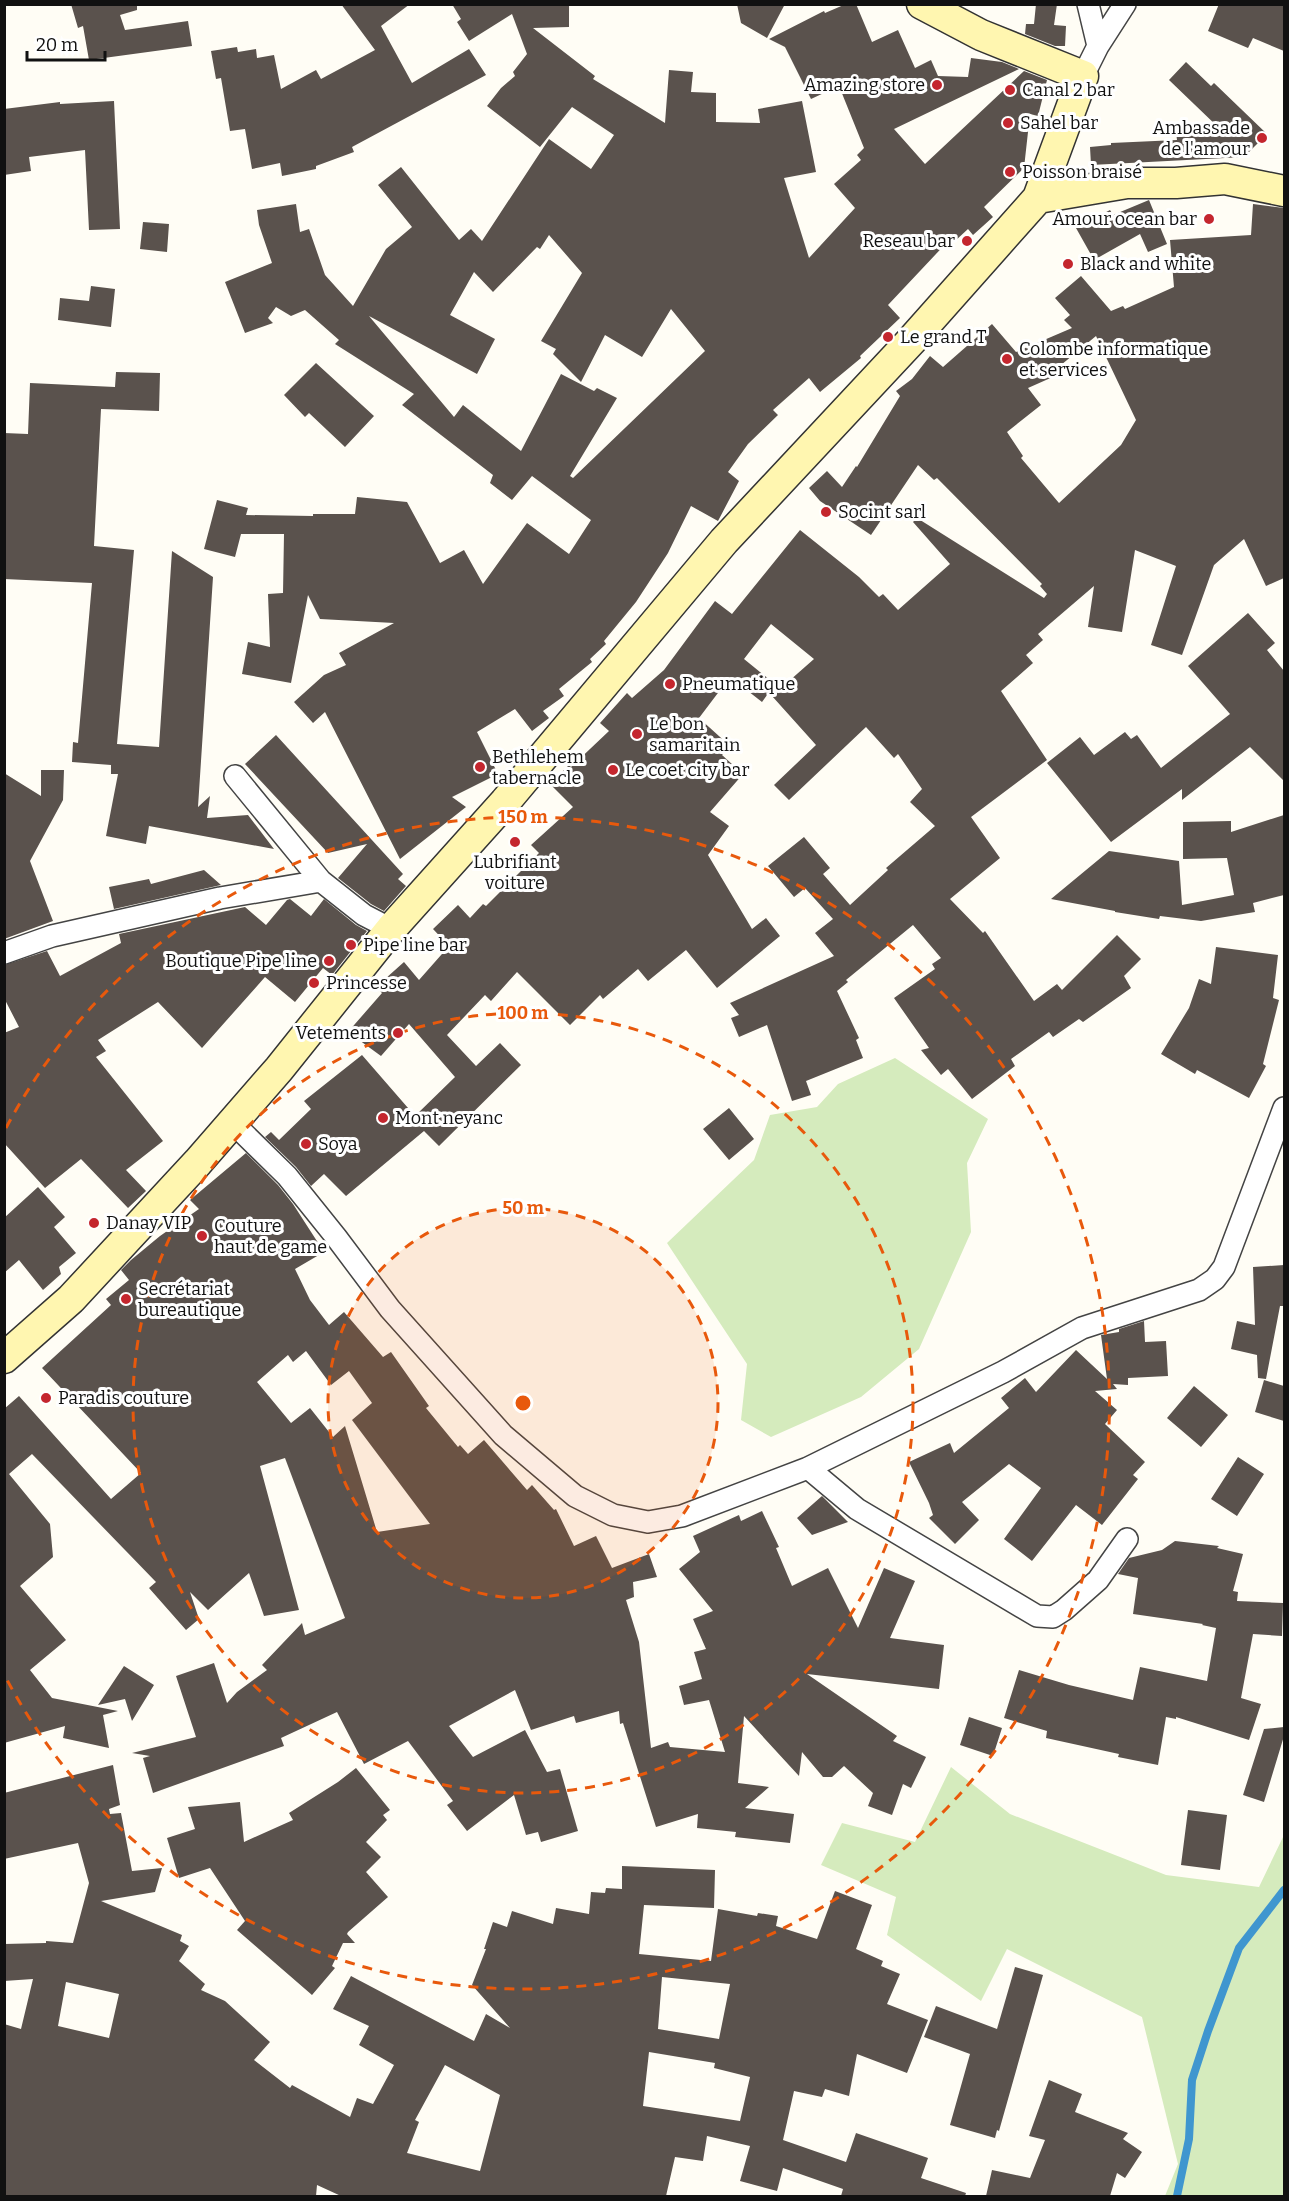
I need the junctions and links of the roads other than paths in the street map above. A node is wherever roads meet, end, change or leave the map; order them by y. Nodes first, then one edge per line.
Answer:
1 (922, 4) edge
2 (1088, 4) edge
3 (1125, 4) edge
4 (1098, 46) junction
5 (1083, 76) junction
6 (1284, 191) edge
7 (1038, 198) junction
8 (235, 776) dead end
9 (321, 881) junction
10 (391, 929) junction
11 (4, 953) edge
12 (1284, 1108) edge
13 (232, 1122) junction
14 (4, 1358) edge
15 (808, 1468) junction
16 (1127, 1539) dead end

1 - 5 street
2 - 4 street
3 - 4 street
4 - 5 street
5 - 7 street
6 - 7 street
7 - 10 street
8 - 9 street
9 - 10 street
9 - 11 street
10 - 13 street
12 - 15 street
13 - 14 street
13 - 15 street
15 - 16 street

